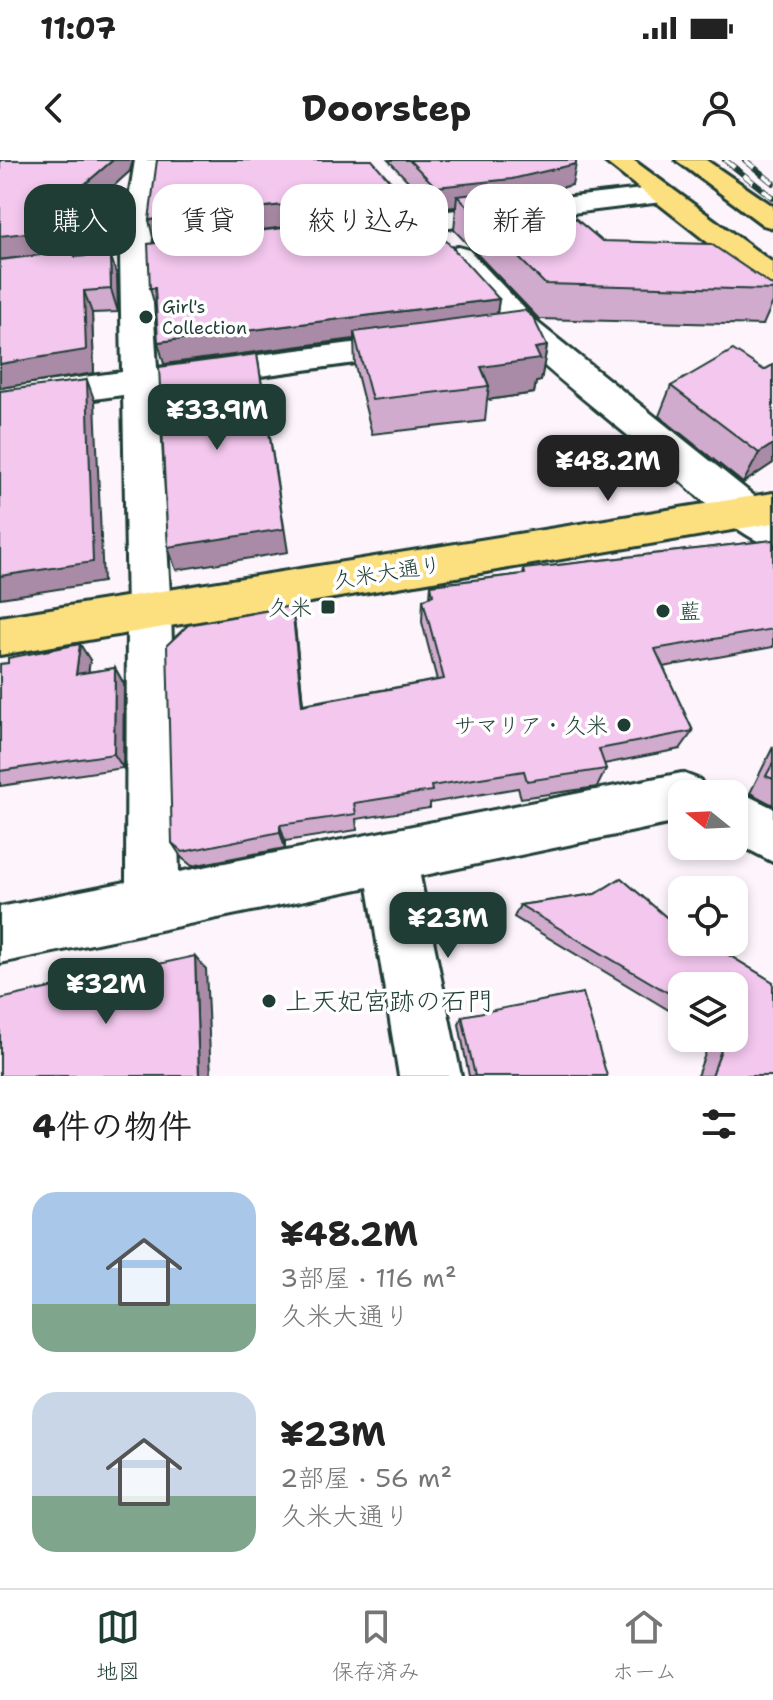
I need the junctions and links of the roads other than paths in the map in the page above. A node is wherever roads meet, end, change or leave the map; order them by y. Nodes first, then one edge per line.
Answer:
1 (148, 160) edge
2 (616, 160) edge
3 (689, 160) edge
4 (660, 195) junction
5 (773, 219) edge
6 (448, 220) edge
7 (448, 246) edge
8 (150, 254) junction
9 (101, 260) edge
10 (773, 278) edge
11 (526, 330) junction
12 (138, 382) junction
13 (0, 400) edge
14 (764, 517) edge
15 (149, 612) junction
16 (0, 636) edge
17 (668, 800) edge
18 (748, 822) edge
19 (773, 836) edge
20 (390, 858) junction
21 (153, 903) junction
22 (0, 935) edge
23 (430, 1076) edge

1 - 8 street
2 - 4 main road
3 - 5 main road
4 - 6 street
4 - 10 main road
7 - 11 street
8 - 9 street
8 - 12 street
11 - 12 street
11 - 14 street
12 - 13 street
12 - 15 street
14 - 15 main road, 久米大通り
15 - 16 main road, 久米大通り
15 - 21 street
17 - 20 street
18 - 19 street
20 - 21 street
20 - 23 street
21 - 22 street

